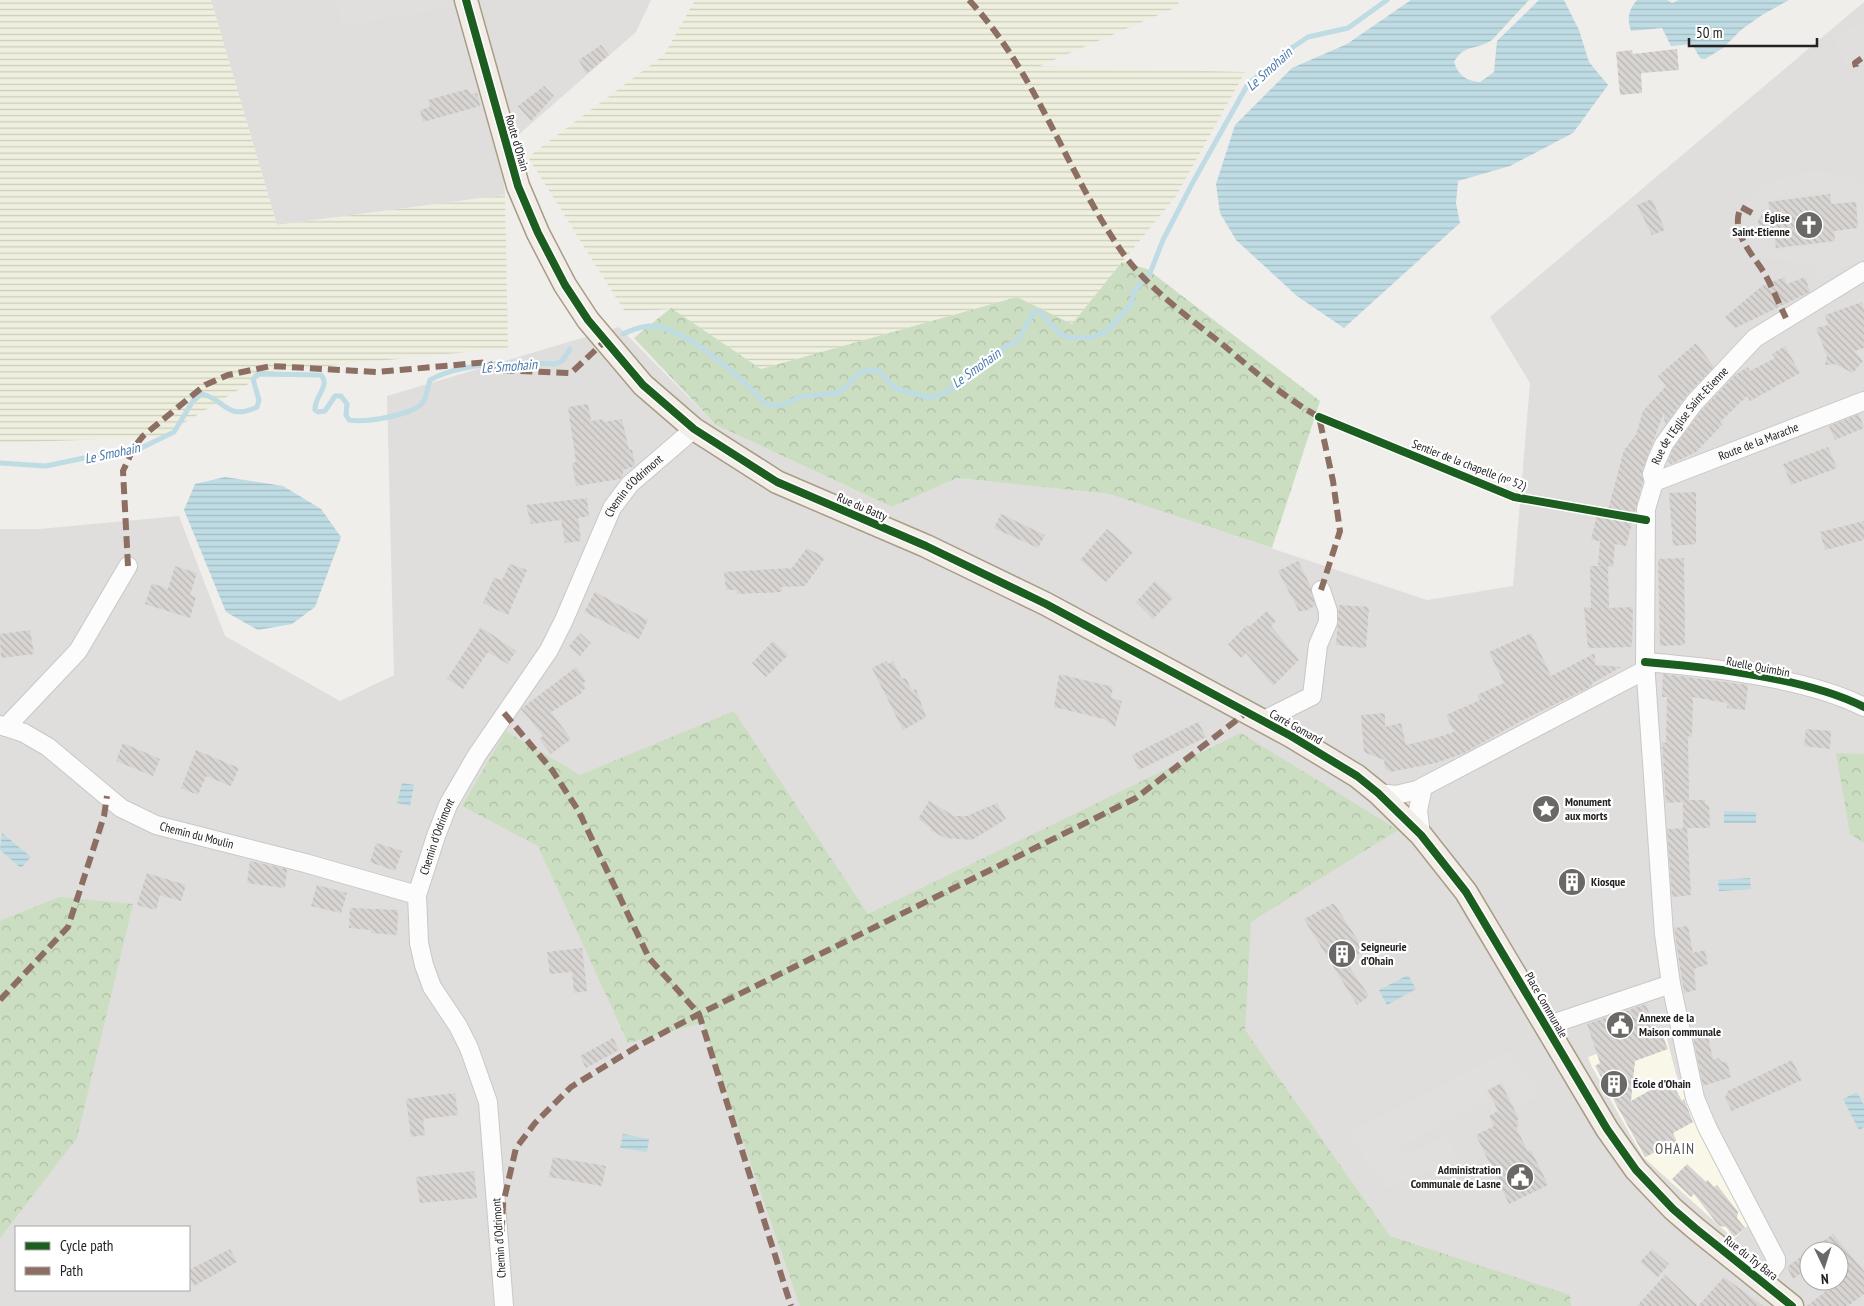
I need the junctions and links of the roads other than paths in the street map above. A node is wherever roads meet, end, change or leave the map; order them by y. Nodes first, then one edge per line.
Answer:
1 (466, 0) edge
2 (1864, 271) edge
3 (564, 285) joint
4 (1864, 401) edge
5 (694, 429) junction
6 (1654, 482) junction
7 (128, 566) dead end
8 (1321, 590) dead end
9 (1645, 666) junction
10 (1200, 687) joint
11 (1864, 707) edge
12 (1262, 721) junction
13 (3, 726) edge
14 (1423, 787) junction
15 (1378, 793) junction
16 (1421, 835) junction
17 (417, 895) junction
18 (1671, 984) junction
19 (1546, 1026) junction
20 (1695, 1228) joint
21 (1764, 1281) junction
22 (504, 1306) edge
23 (1792, 1306) edge

1 - 3 main road, Route d'Ohain
2 - 6 street, Rue de l'Eglise Saint-Etienne
3 - 5 main road, Rue du Batty
4 - 6 street, Route de la Marache
5 - 10 main road, Rue du Batty
5 - 17 street, Chemin d'Odrimont
6 - 9 street, Rue de l'Eglise Saint-Etienne
7 - 13 street
8 - 12 street, Carré Gomand
9 - 11 street, Ruelle Quimbin
9 - 14 street
9 - 18 street
10 - 12 main road, Carré Gomand
12 - 15 main road, Carré Gomand
13 - 17 street, Chemin du Moulin
14 - 15 street
14 - 16 street
15 - 16 main road, Place Communale
16 - 19 main road, Place Communale
17 - 22 street, Chemin d'Odrimont
18 - 19 street
18 - 21 street
19 - 20 main road, Place Communale
20 - 21 main road, Rue du Try Bara
21 - 23 main road, Rue du Try Bara

